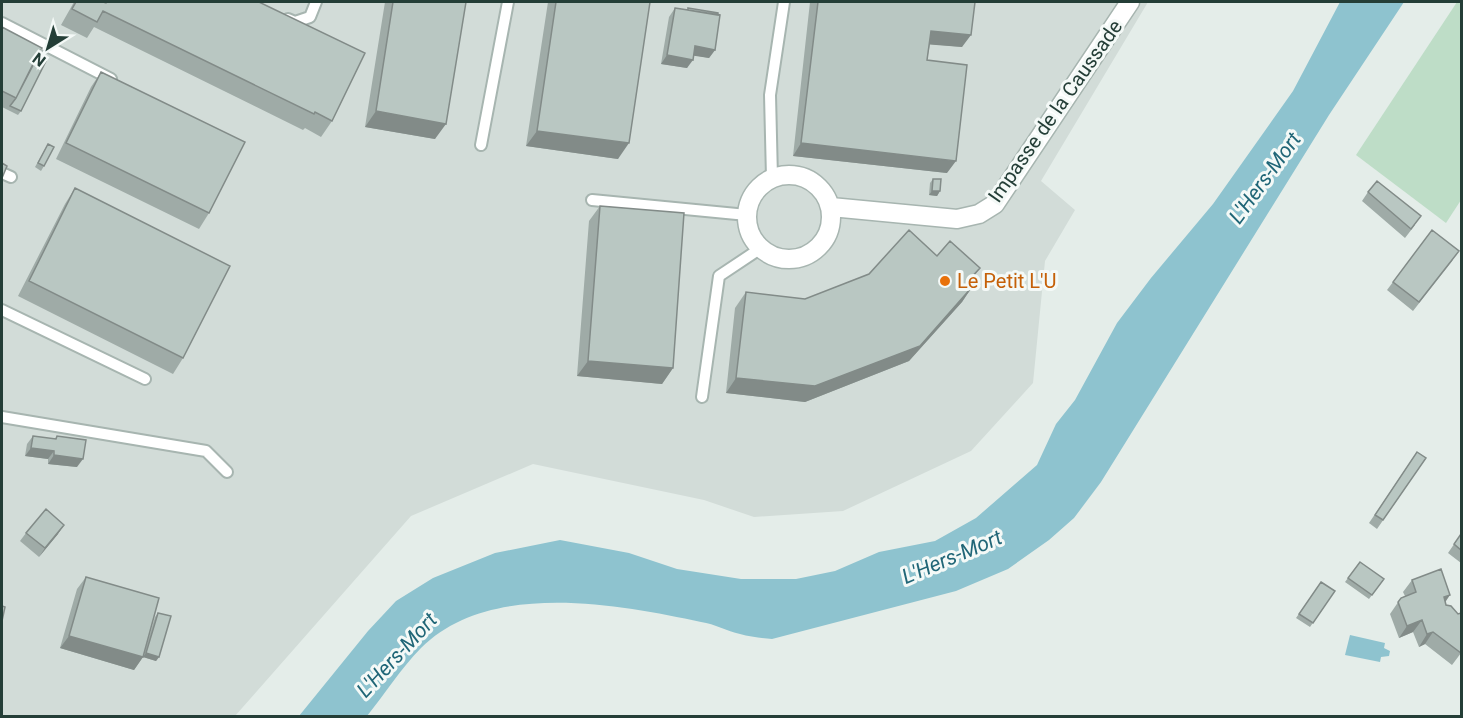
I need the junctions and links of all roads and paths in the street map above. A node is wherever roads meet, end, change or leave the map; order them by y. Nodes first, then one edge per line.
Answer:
1 (316, 2) edge
2 (508, 2) edge
3 (784, 2) edge
4 (1131, 2) edge
5 (274, 12) edge
6 (2, 23) edge
7 (125, 86) edge
8 (481, 145) dead end
9 (772, 178) junction
10 (592, 200) dead end
11 (831, 207) junction
12 (747, 215) junction
13 (761, 248) junction
14 (2, 310) edge
15 (145, 379) dead end
16 (702, 397) dead end
17 (2, 417) edge
18 (227, 472) dead end

1 - 5 lane
2 - 8 lane
3 - 9 lane
4 - 11 street, Impasse de la Caussade
6 - 7 lane
9 - 11 street
9 - 12 street
10 - 12 lane
11 - 13 street
12 - 13 street
13 - 16 lane
14 - 15 lane
17 - 18 lane

